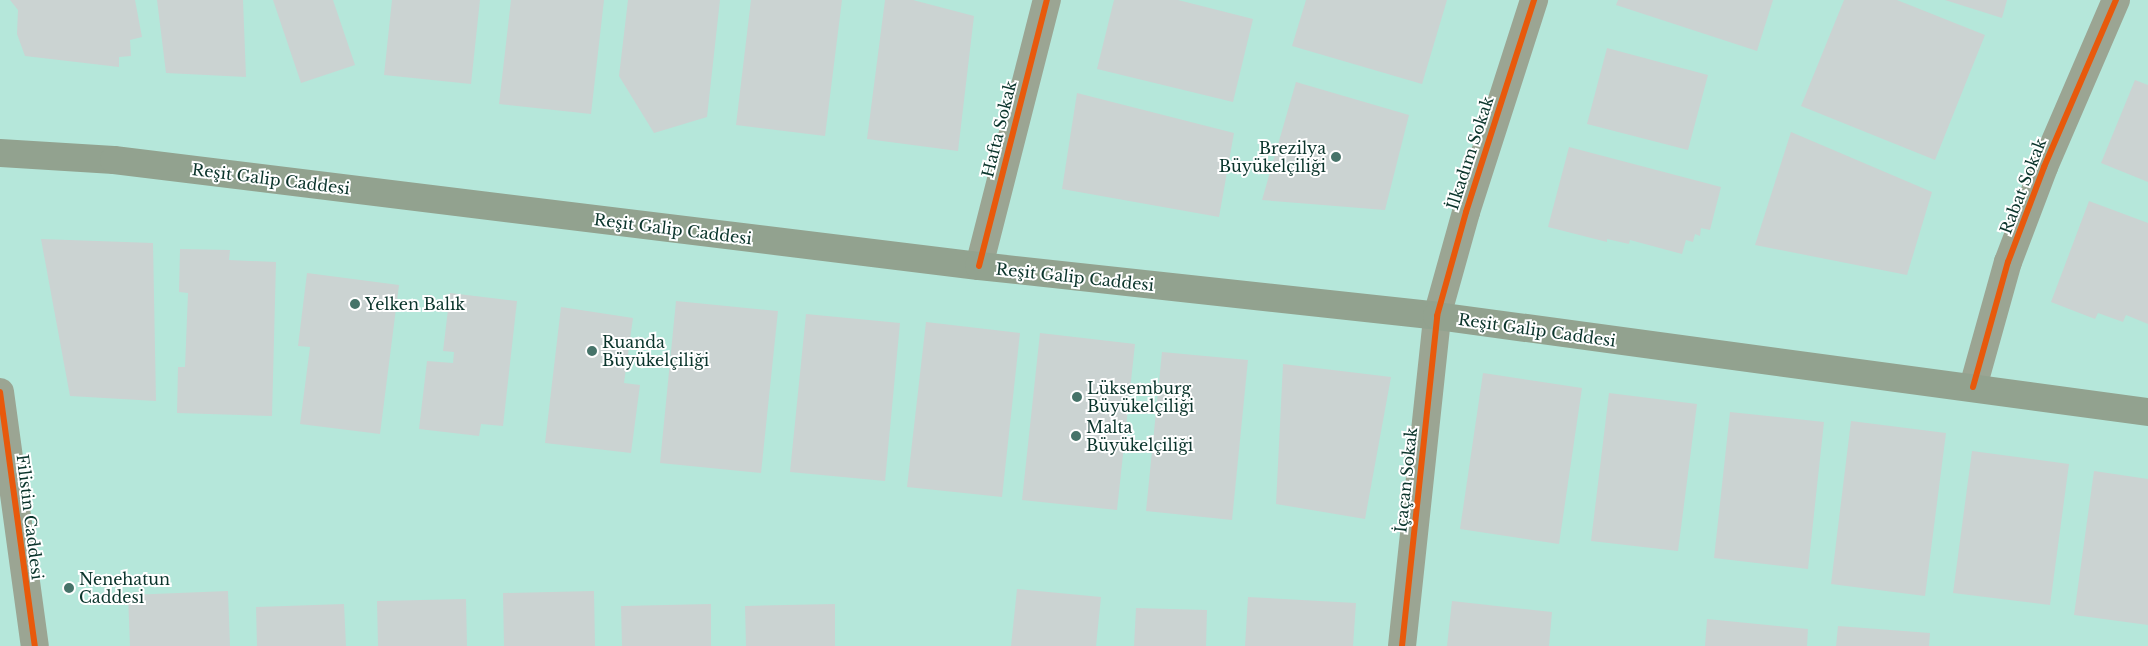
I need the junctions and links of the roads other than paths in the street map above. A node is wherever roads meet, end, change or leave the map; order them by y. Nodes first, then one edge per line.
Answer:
1 (1047, 0) edge
2 (1534, 0) edge
3 (2116, 0) edge
4 (0, 153) edge
5 (979, 266) junction
6 (1437, 316) junction
7 (1973, 387) junction
8 (0, 392) edge
9 (2148, 412) edge
10 (35, 646) edge
11 (1402, 646) edge

1 - 5 street, Hafta Sokak
2 - 6 street, İlkadım Sokak
3 - 7 street, Rabat Sokak
4 - 5 main road, Reşit Galip Caddesi
5 - 6 main road, Reşit Galip Caddesi
6 - 7 main road, Reşit Galip Caddesi
6 - 11 street, İçaçan Sokak
7 - 9 main road, Reşit Galip Caddesi
8 - 10 street, Filistin Caddesi

